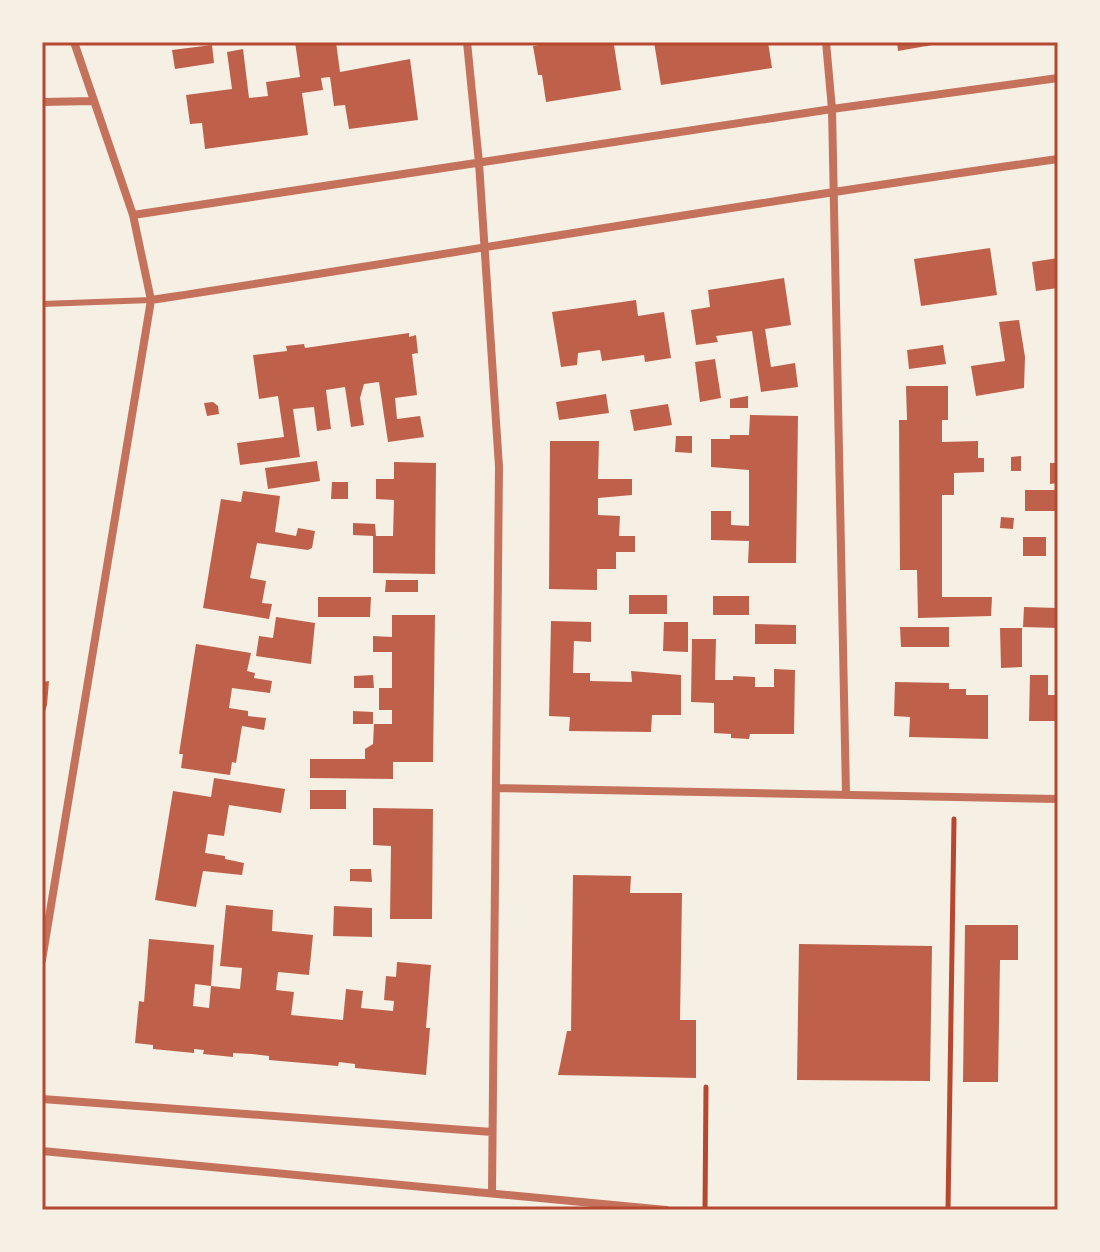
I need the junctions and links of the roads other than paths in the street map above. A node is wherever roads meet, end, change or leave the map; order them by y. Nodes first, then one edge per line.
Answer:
1 (74, 42) edge
2 (467, 42) edge
3 (826, 42) edge
4 (1058, 78) edge
5 (94, 101) junction
6 (42, 102) edge
7 (832, 109) junction
8 (1058, 159) edge
9 (479, 163) junction
10 (834, 190) junction
11 (133, 215) junction
12 (485, 249) junction
13 (151, 300) junction
14 (42, 304) edge
15 (497, 788) junction
16 (846, 794) junction
17 (1058, 799) edge
18 (42, 960) edge
19 (42, 1099) edge
20 (492, 1132) junction
21 (42, 1151) edge
22 (492, 1192) junction
23 (666, 1210) edge

1 - 5 street
2 - 9 street
3 - 7 street
4 - 7 street
5 - 6 street
5 - 11 street
7 - 9 street
7 - 10 street
8 - 10 street
9 - 11 street
9 - 12 street
10 - 12 street
10 - 16 street
11 - 13 street
12 - 13 street
12 - 15 street
13 - 14 lane
13 - 18 street
15 - 16 street
15 - 20 street
16 - 17 street
19 - 20 street
20 - 22 street
21 - 22 street
22 - 23 street

